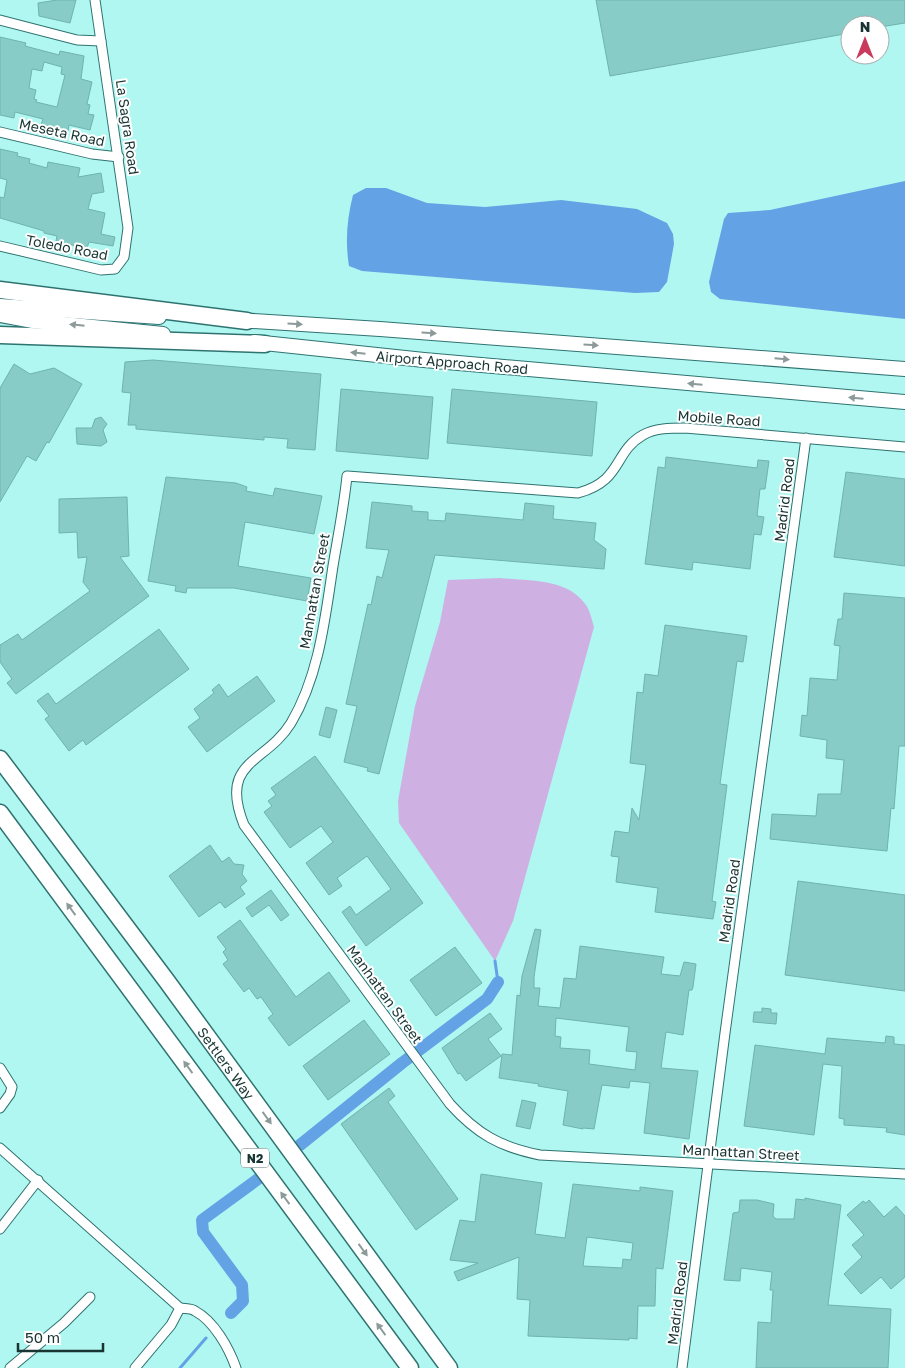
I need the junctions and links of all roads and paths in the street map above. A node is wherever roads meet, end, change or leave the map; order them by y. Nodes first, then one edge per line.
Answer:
1 (95, 0) edge
2 (0, 20) edge
3 (101, 41) junction
4 (0, 132) edge
5 (119, 156) junction
6 (0, 246) edge
7 (124, 258) joint
8 (0, 290) edge
9 (0, 306) edge
10 (0, 315) edge
11 (247, 321) junction
12 (0, 335) edge
13 (265, 344) junction
14 (905, 369) edge
15 (905, 402) edge
16 (806, 438) junction
17 (905, 447) edge
18 (347, 476) joint
19 (0, 745) edge
20 (0, 759) edge
21 (0, 813) edge
22 (166, 980) junction
23 (0, 1068) edge
24 (0, 1108) edge
25 (0, 1148) edge
26 (708, 1164) junction
27 (905, 1174) edge
28 (38, 1180) junction
29 (0, 1229) edge
30 (90, 1297) dead end
31 (180, 1308) junction
32 (10, 1368) edge
33 (135, 1368) edge
34 (236, 1368) edge
35 (410, 1368) edge
36 (449, 1368) edge
37 (682, 1368) edge

1 - 3 street, La Sagra Road
2 - 3 street
3 - 5 street, La Sagra Road
4 - 5 street, Meseta Road
5 - 7 street, La Sagra Road
6 - 7 street, Toledo Road
8 - 11 highway
9 - 11 main road, Airport Approach Road
13 -> 10 main road, Airport Approach Road
11 -> 14 main road, Airport Approach Road
12 - 13 highway
15 -> 13 main road, Airport Approach Road
16 - 17 street, Mobile Road
16 - 18 street, Mobile Road
16 - 26 street, Madrid Road
18 - 26 street, Manhattan Street
19 - 22 highway
20 - 22 highway, Settlers Way / N2
35 -> 21 highway, N2
22 -> 36 highway, Settlers Way / N2
23 - 24 street
25 - 28 street
26 - 27 street, Manhattan Street
26 - 37 street, Madrid Road
28 - 29 street
28 - 31 street
30 - 32 street
31 - 33 street
31 - 34 street

